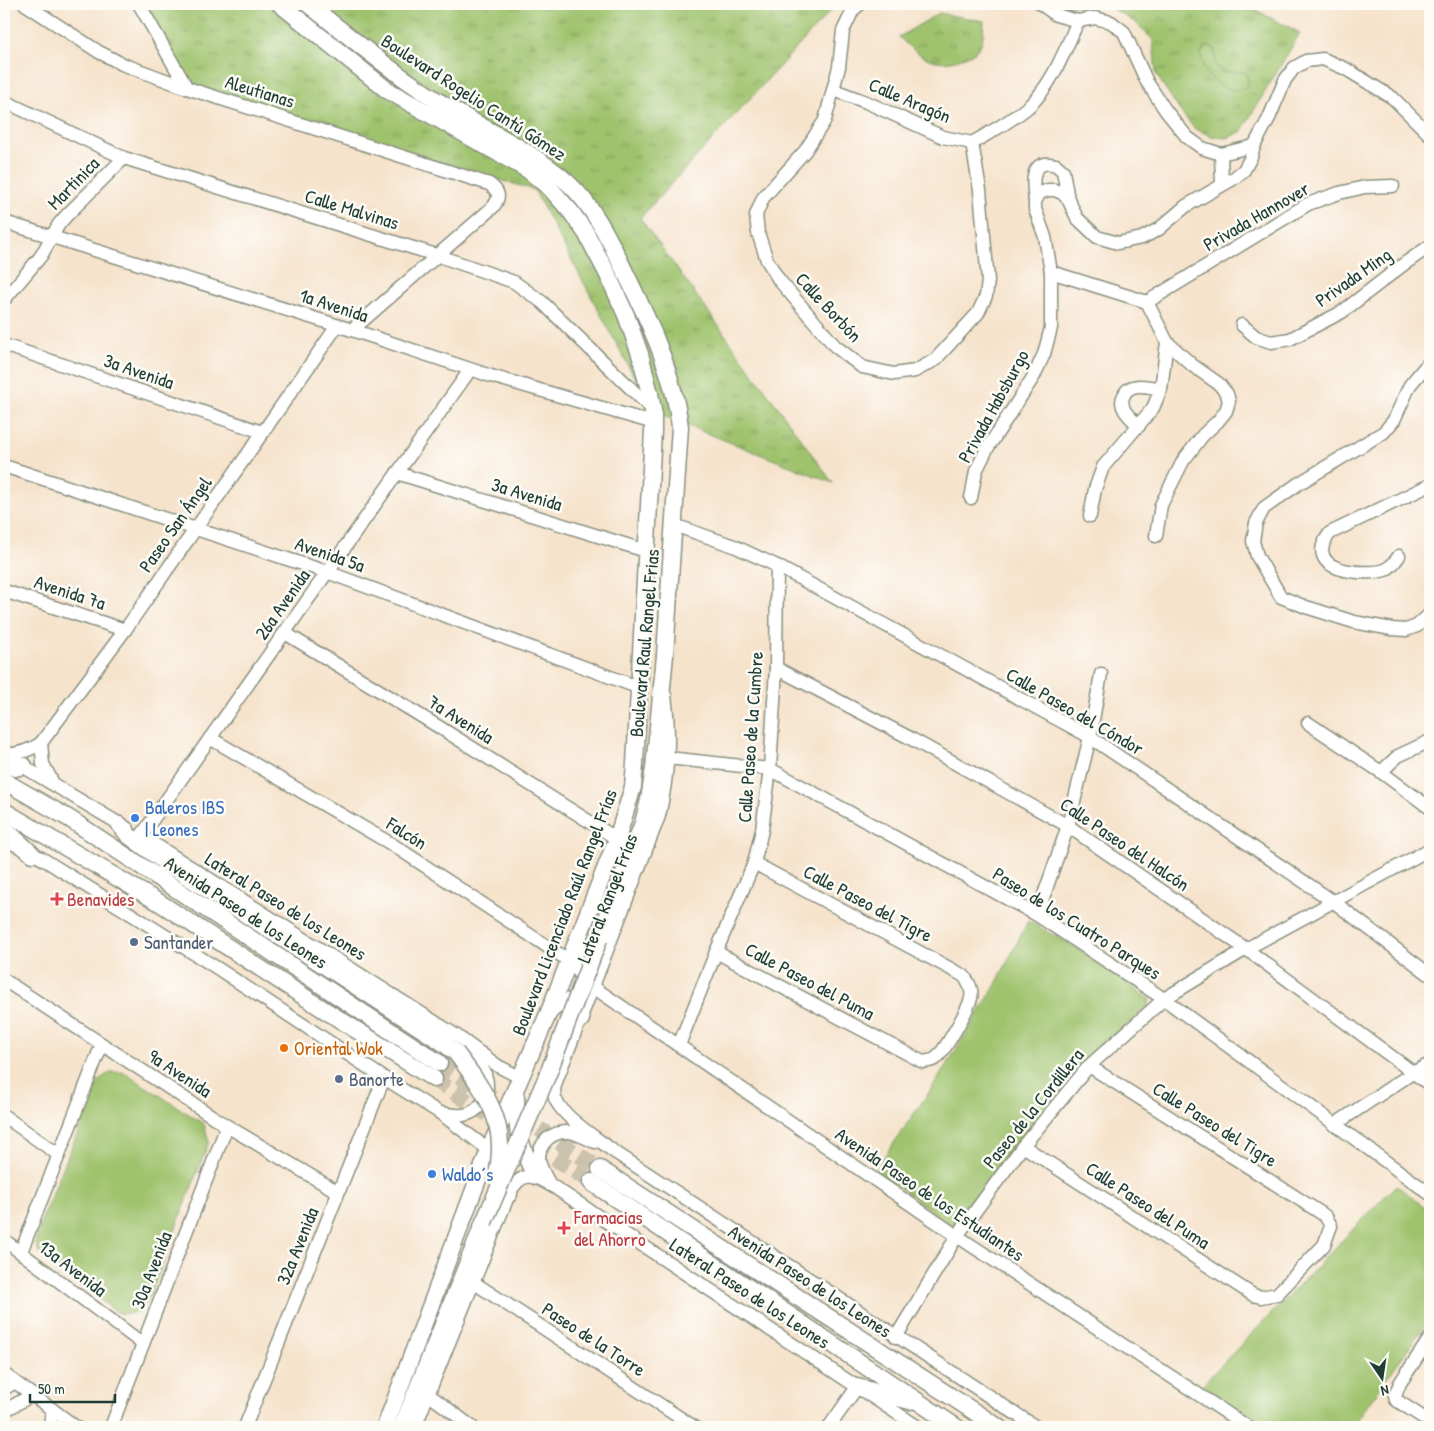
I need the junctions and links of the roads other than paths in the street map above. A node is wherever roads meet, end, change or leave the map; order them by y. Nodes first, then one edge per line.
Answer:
1 (25, 4) edge
2 (139, 4) edge
3 (280, 4) edge
4 (308, 4) edge
5 (860, 4) edge
6 (1041, 4) edge
7 (1078, 21) junction
8 (187, 88) junction
9 (834, 90) junction
10 (4, 101) edge
11 (1430, 136) edge
12 (972, 143) junction
13 (1254, 146) junction
14 (1221, 154) junction
15 (124, 158) junction
16 (1222, 184) junction
17 (1393, 186) dead end
18 (1068, 199) junction
19 (1035, 200) junction
20 (4, 222) edge
21 (52, 237) junction
22 (1430, 246) edge
23 (439, 256) junction
24 (1051, 272) junction
25 (4, 300) edge
26 (1147, 302) junction
27 (1242, 325) dead end
28 (337, 326) junction
29 (352, 330) junction
30 (1167, 342) junction
31 (657, 344) joint
32 (4, 345) edge
33 (640, 354) joint
34 (1430, 361) edge
35 (470, 370) junction
36 (1161, 389) junction
37 (653, 416) junction
38 (1139, 426) junction
39 (262, 432) junction
40 (4, 466) edge
41 (397, 473) junction
42 (1430, 485) edge
43 (971, 498) dead end
44 (1090, 516) dead end
45 (674, 525) junction
46 (195, 528) junction
47 (1156, 536) dead end
48 (646, 551) junction
49 (1400, 556) dead end
50 (777, 566) junction
51 (327, 572) junction
52 (4, 591) edge
53 (1430, 614) edge
54 (126, 630) junction
55 (285, 633) junction
56 (776, 668) junction
57 (1101, 674) dead end
58 (663, 680) junction
59 (640, 688) junction
60 (1308, 723) dead end
61 (1090, 737) junction
62 (210, 738) junction
63 (1430, 741) edge
64 (42, 743) junction
65 (4, 755) edge
66 (668, 758) junction
67 (4, 764) edge
68 (24, 766) junction
69 (770, 769) junction
70 (1381, 772) junction
71 (4, 780) edge
72 (55, 785) junction
73 (1430, 808) edge
74 (4, 811) edge
75 (120, 824) junction
76 (1068, 826) junction
77 (4, 828) edge
78 (141, 836) junction
79 (4, 839) edge
80 (617, 839) junction
81 (1430, 849) edge
82 (32, 854) junction
83 (754, 863) junction
84 (1334, 902) junction
85 (1037, 915) junction
86 (1246, 949) junction
87 (716, 952) junction
88 (574, 964) junction
89 (1430, 975) edge
90 (4, 980) edge
91 (594, 987) junction
92 (1164, 999) junction
93 (549, 1012) junction
94 (581, 1019) junction
95 (457, 1036) junction
96 (102, 1044) junction
97 (679, 1045) junction
98 (914, 1058) joint
99 (440, 1063) tunnel mouth
100 (1430, 1064) edge
101 (1089, 1066) junction
102 (1414, 1072) junction
103 (384, 1078) junction
104 (434, 1079) tunnel mouth
105 (519, 1084) junction
106 (1430, 1085) edge
107 (440, 1113) junction
108 (4, 1116) edge
109 (1334, 1125) junction
110 (227, 1126) junction
111 (1023, 1146) junction
112 (489, 1150) junction
113 (613, 1151) junction
114 (59, 1155) junction
115 (600, 1169) tunnel mouth
116 (535, 1176) junction
117 (591, 1182) tunnel mouth
118 (476, 1184) junction
119 (550, 1184) junction
120 (338, 1192) junction
121 (509, 1194) junction
122 (1430, 1194) edge
123 (484, 1222) junction
124 (957, 1236) junction
125 (4, 1240) edge
126 (21, 1252) junction
127 (472, 1282) junction
128 (1253, 1295) joint
129 (896, 1337) junction
130 (1430, 1338) edge
131 (143, 1344) junction
132 (4, 1374) edge
133 (9, 1385) edge
134 (857, 1387) junction
135 (428, 1394) junction
136 (32, 1395) junction
137 (922, 1404) junction
138 (52, 1410) junction
139 (4, 1411) edge
140 (1430, 1422) edge
141 (50, 1427) edge
142 (76, 1427) edge
143 (111, 1427) edge
144 (245, 1427) edge
145 (385, 1427) edge
146 (402, 1427) edge
147 (415, 1427) edge
148 (472, 1427) edge
149 (694, 1427) edge
150 (829, 1427) edge
151 (918, 1427) edge
152 (956, 1427) edge
153 (998, 1427) edge
154 (1036, 1427) edge
155 (1248, 1427) edge

1 - 8 street, Aleutianas
2 - 8 street
3 - 33 main road, Boulevard Rogelio Cantú Gómez
4 - 31 main road, Boulevard Rogelio Cantú Gómez
5 - 9 street, Calle Borbón
6 - 7 street
7 - 12 street
7 - 14 street
8 - 23 street, Aleutianas
9 - 12 street, Calle Aragón
9 - 12 street, Calle Borbón
10 - 15 street, Calle Malvinas
11 - 13 street
13 - 14 street
13 - 16 street
14 - 16 street
15 - 21 street, Martinica
15 - 23 street, Calle Malvinas
16 - 18 street
17 - 26 street, Privada Hannover
18 - 19 street
18 - 19 street, Privada Habsburgo
19 - 24 street, Privada Habsburgo
20 - 21 street, 1a Avenida
21 - 25 street, Martinica
21 - 28 street, 1a Avenida
22 - 27 street, Privada Ming
23 - 29 street
23 - 37 street, Calle Malvinas
24 - 26 street
24 - 43 street, Privada Habsburgo
26 - 30 street
28 - 29 street, 1a Avenida
28 - 39 street, Paseo San Ángel
29 - 35 street, 1a Avenida
30 - 36 street
30 - 47 street
31 - 45 main road, Boulevard Raul Rangel Frias
32 - 39 street, 3a Avenida
33 - 37 main road, Boulevard Licenciado Raúl Rangel Frías
34 - 53 street
35 - 37 street, 1a Avenida
35 - 41 street, 26a Avenida
36 - 38 street
36 - 38 street
37 - 48 main road, Boulevard Licenciado Raúl Rangel Frías
38 - 44 street
39 - 46 street, Paseo San Ángel
40 - 46 street, Avenida 5a
41 - 48 street, 3a Avenida
41 - 51 street, 26a Avenida
42 - 49 street
45 - 50 street, Calle Paseo del Cóndor
45 - 58 main road, Boulevard Raul Rangel Frias
46 - 51 street, Avenida 5a
46 - 54 street, Paseo San Ángel
48 - 59 main road, Boulevard Licenciado Raúl Rangel Frías
50 - 56 street, Calle Paseo de la Cumbre
50 - 61 street, Calle Paseo del Cóndor
51 - 55 street, 26a Avenida
51 - 59 street, Avenida 5a
52 - 54 street, Avenida 7a
54 - 64 street, Paseo San Ángel
55 - 62 street, 26a Avenida
55 - 80 street, 7a Avenida
56 - 69 street, Calle Paseo de la Cumbre
56 - 76 street, Calle Paseo del Halcón
57 - 61 street
58 - 66 street, Lateral Rangel Frías
58 - 123 main road, Boulevard Raul Rangel Frias, bridge
59 - 80 main road, Boulevard Licenciado Raúl Rangel Frías
60 - 70 street
61 - 76 street
61 - 84 street, Calle Paseo del Cóndor
62 - 78 street, 26a Avenida
62 - 88 street, Falcón
63 - 70 street
64 - 65 street
64 - 72 street
65 - 68 street, Lateral Paseo de los Leones
66 - 69 street, Paseo de los Cuatro Parques
66 - 91 street, Lateral Rangel Frías
67 - 68 main road
68 - 72 street, Lateral Paseo de los Leones
69 - 83 street, Calle Paseo de la Cumbre
69 - 85 street, Paseo de los Cuatro Parques
70 - 73 street
71 - 99 main road, Avenida Paseo de los Leones
72 - 75 street, Lateral Paseo de los Leones
74 - 104 main road, Avenida Paseo de los Leones
75 - 78 street, Lateral Paseo de los Leones
75 - 123 main road, bridge
76 - 85 street
76 - 86 street, Calle Paseo del Halcón
77 - 82 main road
78 - 95 street, Lateral Paseo de los Leones
79 - 82 street
80 - 88 main road, Boulevard Licenciado Raúl Rangel Frías
81 - 84 street, Paseo de la Cordillera
82 - 103 street
83 - 87 street, Calle Paseo de la Cumbre
83 - 98 street, Calle Paseo del Tigre
84 - 86 street, Paseo de la Cordillera
84 - 89 street, Calle Paseo del Cóndor
85 - 92 street, Paseo de los Cuatro Parques
86 - 92 street, Paseo de la Cordillera
86 - 102 street, Calle Paseo del Halcón
87 - 97 street, Calle Paseo de la Cumbre
87 - 98 street, Calle Paseo del Puma
88 - 91 main road
88 - 93 main road, Boulevard Licenciado Raúl Rangel Frías
90 - 96 street, 9a Avenida
91 - 94 street, Lateral Rangel Frías
91 - 97 street, Avenida Paseo de los Estudiantes
92 - 101 street, Paseo de la Cordillera
92 - 109 street, Paseo de los Cuatro Parques
93 - 94 main road
93 - 105 main road, Boulevard Licenciado Raúl Rangel Frías
94 - 113 street, Lateral Rangel Frías
95 - 105 street, Lateral Paseo de los Leones
95 - 107 street
96 - 110 street, 9a Avenida
96 - 114 street
97 - 124 street, Avenida Paseo de los Estudiantes
100 - 102 street
101 - 111 street, Paseo de la Cordillera
101 - 128 street, Calle Paseo del Tigre
102 - 106 street, Calle Paseo del Halcón
102 - 109 street
103 - 107 street
103 - 120 street, 32a Avenida
105 - 112 main road, Boulevard Licenciado Raúl Rangel Frías
105 - 116 main road
107 - 112 street
108 - 114 street
109 - 122 street, Paseo de los Cuatro Parques
110 - 120 street, 9a Avenida
110 - 131 street, 30a Avenida
111 - 124 street, Paseo de la Cordillera
111 - 128 street, Calle Paseo del Puma
112 - 118 main road, Boulevard Licenciado Raúl Rangel Frías
113 - 119 street
113 - 129 street
114 - 126 street
115 - 153 main road, Avenida Paseo de los Leones
116 - 119 street, Lateral Paseo de los Leones
116 - 121 street
117 - 137 main road, Avenida Paseo de los Leones
118 - 121 main road
118 - 145 main road, Boulevard Licenciado Raúl Rangel Frías
119 - 134 street, Lateral Paseo de los Leones
120 - 144 street, 32a Avenida
121 - 127 street
123 - 146 main road
124 - 129 street, Paseo de la Cordillera
124 - 155 street, Avenida Paseo de los Estudiantes
125 - 126 street, 13a Avenida
126 - 131 street, 13a Avenida
127 - 135 street
127 - 149 street, Paseo de la Torre
129 - 154 street
130 - 140 street
131 - 143 street, 30a Avenida
132 - 133 street
133 - 136 street
134 - 137 main road
134 - 150 street
134 - 151 street, Lateral Paseo de los Leones
135 - 147 street
135 - 148 street
136 - 138 street
136 - 139 street
137 - 152 main road, Avenida Paseo de los Leones
138 - 141 street
138 - 142 street

